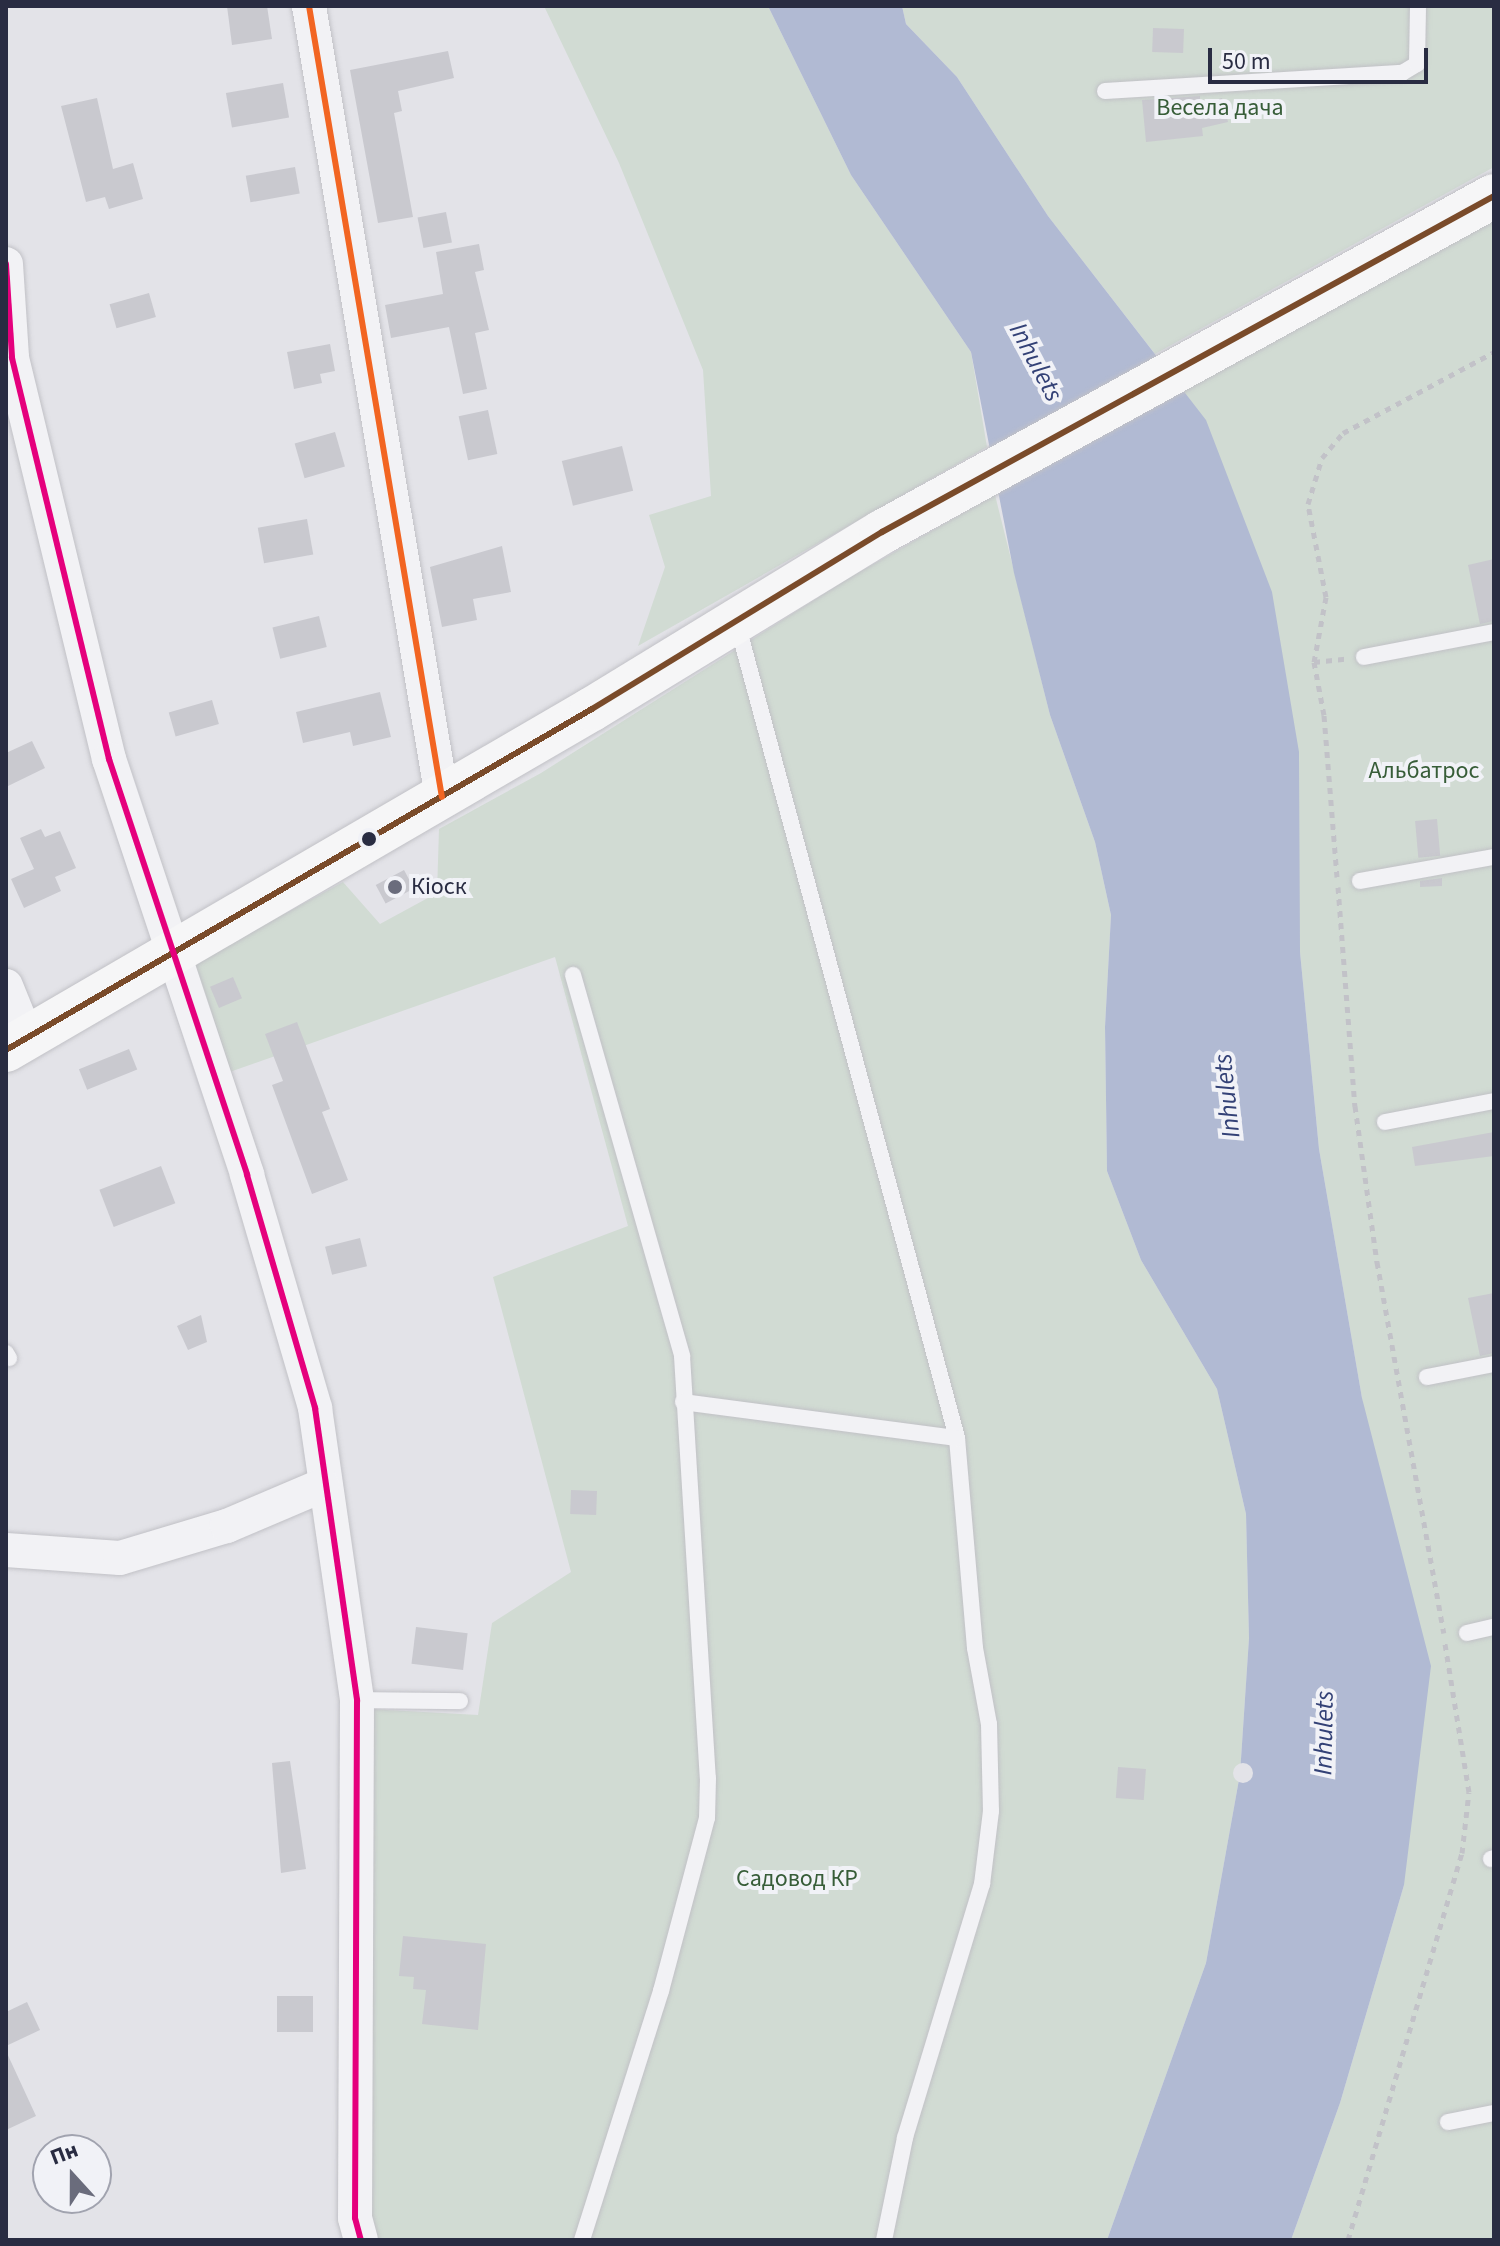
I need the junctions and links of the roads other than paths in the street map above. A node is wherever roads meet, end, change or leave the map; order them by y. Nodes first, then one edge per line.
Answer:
1 (309, 6) edge
2 (1418, 6) edge
3 (1105, 91) dead end
4 (1494, 196) edge
5 (6, 264) edge
6 (737, 621) junction
7 (1494, 632) edge
8 (1364, 657) road end
9 (442, 797) junction
10 (1494, 857) edge
11 (1360, 881) dead end
12 (170, 955) junction
13 (573, 975) dead end
14 (6, 986) edge
15 (17, 1044) edge
16 (1494, 1101) edge
17 (1385, 1122) dead end
18 (1494, 1364) edge
19 (1427, 1377) dead end
20 (683, 1402) junction
21 (957, 1438) junction
22 (323, 1485) junction
23 (6, 1550) edge
24 (1494, 1627) edge
25 (1467, 1633) dead end
26 (357, 1700) junction
27 (460, 1701) dead end
28 (1494, 2113) edge
29 (1448, 2122) dead end
30 (361, 2240) edge
31 (582, 2240) edge
32 (884, 2240) edge

1 - 9 street
2 - 3 lane
4 - 6 main road
5 - 12 street
6 - 9 main road
6 - 21 lane
7 - 8 lane
9 - 12 main road
10 - 11 lane
12 - 15 main road
12 - 22 street
13 - 20 lane
14 - 15 street
16 - 17 lane
18 - 19 lane
20 - 21 lane
20 - 31 lane
21 - 32 lane
22 - 23 street
22 - 26 street
24 - 25 lane
26 - 27 lane
26 - 30 street
28 - 29 lane

